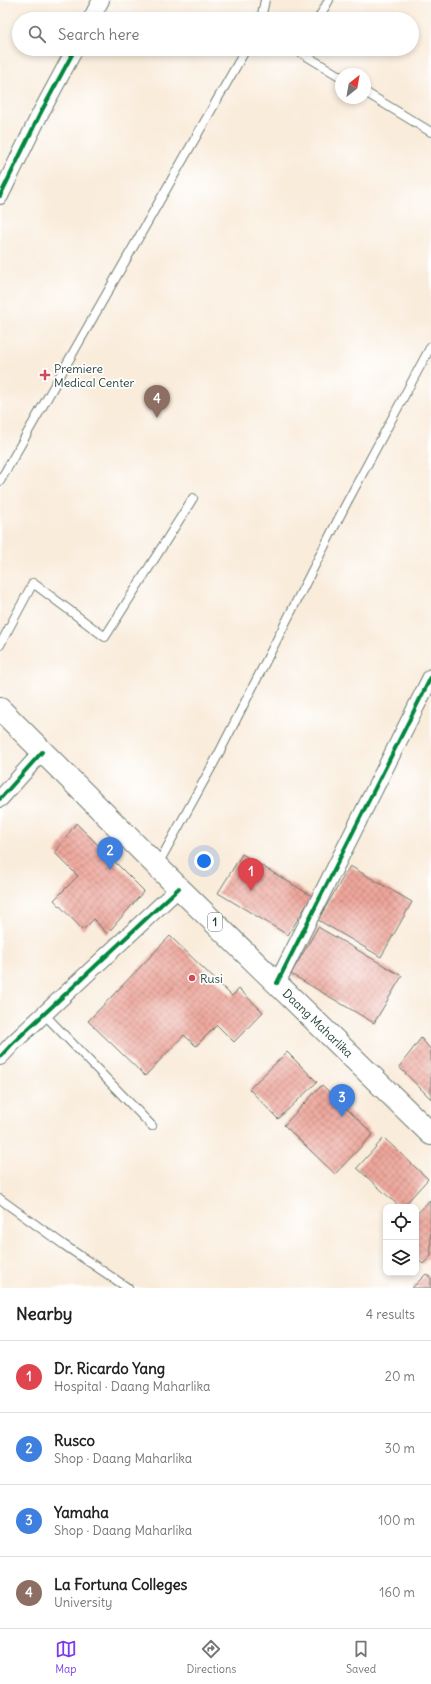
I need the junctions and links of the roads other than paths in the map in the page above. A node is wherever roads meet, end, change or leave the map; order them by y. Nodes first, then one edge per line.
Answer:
1 (101, 0) edge
2 (265, 0) edge
3 (329, 0) edge
4 (95, 12) edge
5 (262, 12) edge
6 (322, 12) edge
7 (71, 56) edge
8 (242, 56) edge
9 (308, 56) edge
10 (335, 73) edge
11 (371, 96) edge
12 (431, 132) edge
13 (0, 196) edge
14 (431, 346) edge
15 (0, 481) edge
16 (193, 498) dead end
17 (0, 645) edge
18 (431, 677) edge
19 (0, 709) edge
20 (42, 752) junction
21 (0, 799) edge
22 (158, 865) junction
23 (179, 888) junction
24 (277, 983) junction
25 (44, 1014) junction
26 (0, 1057) edge
27 (152, 1126) dead end
28 (431, 1134) edge
29 (0, 1200) edge
30 (128, 1288) edge

1 - 4 street
2 - 5 lane
3 - 6 lane
7 - 13 street
8 - 15 lane
9 - 10 lane
11 - 12 lane
14 - 22 lane
16 - 17 lane
18 - 24 street
19 - 20 highway, Daang Maharlika / 1
20 - 21 street
20 - 22 highway, Daang Maharlika / 1
22 - 23 highway, Daang Maharlika / 1
23 - 24 highway, Daang Maharlika / 1
23 - 25 street
24 - 28 highway, Daang Maharlika / 1
25 - 26 street
25 - 27 lane
29 - 30 lane

